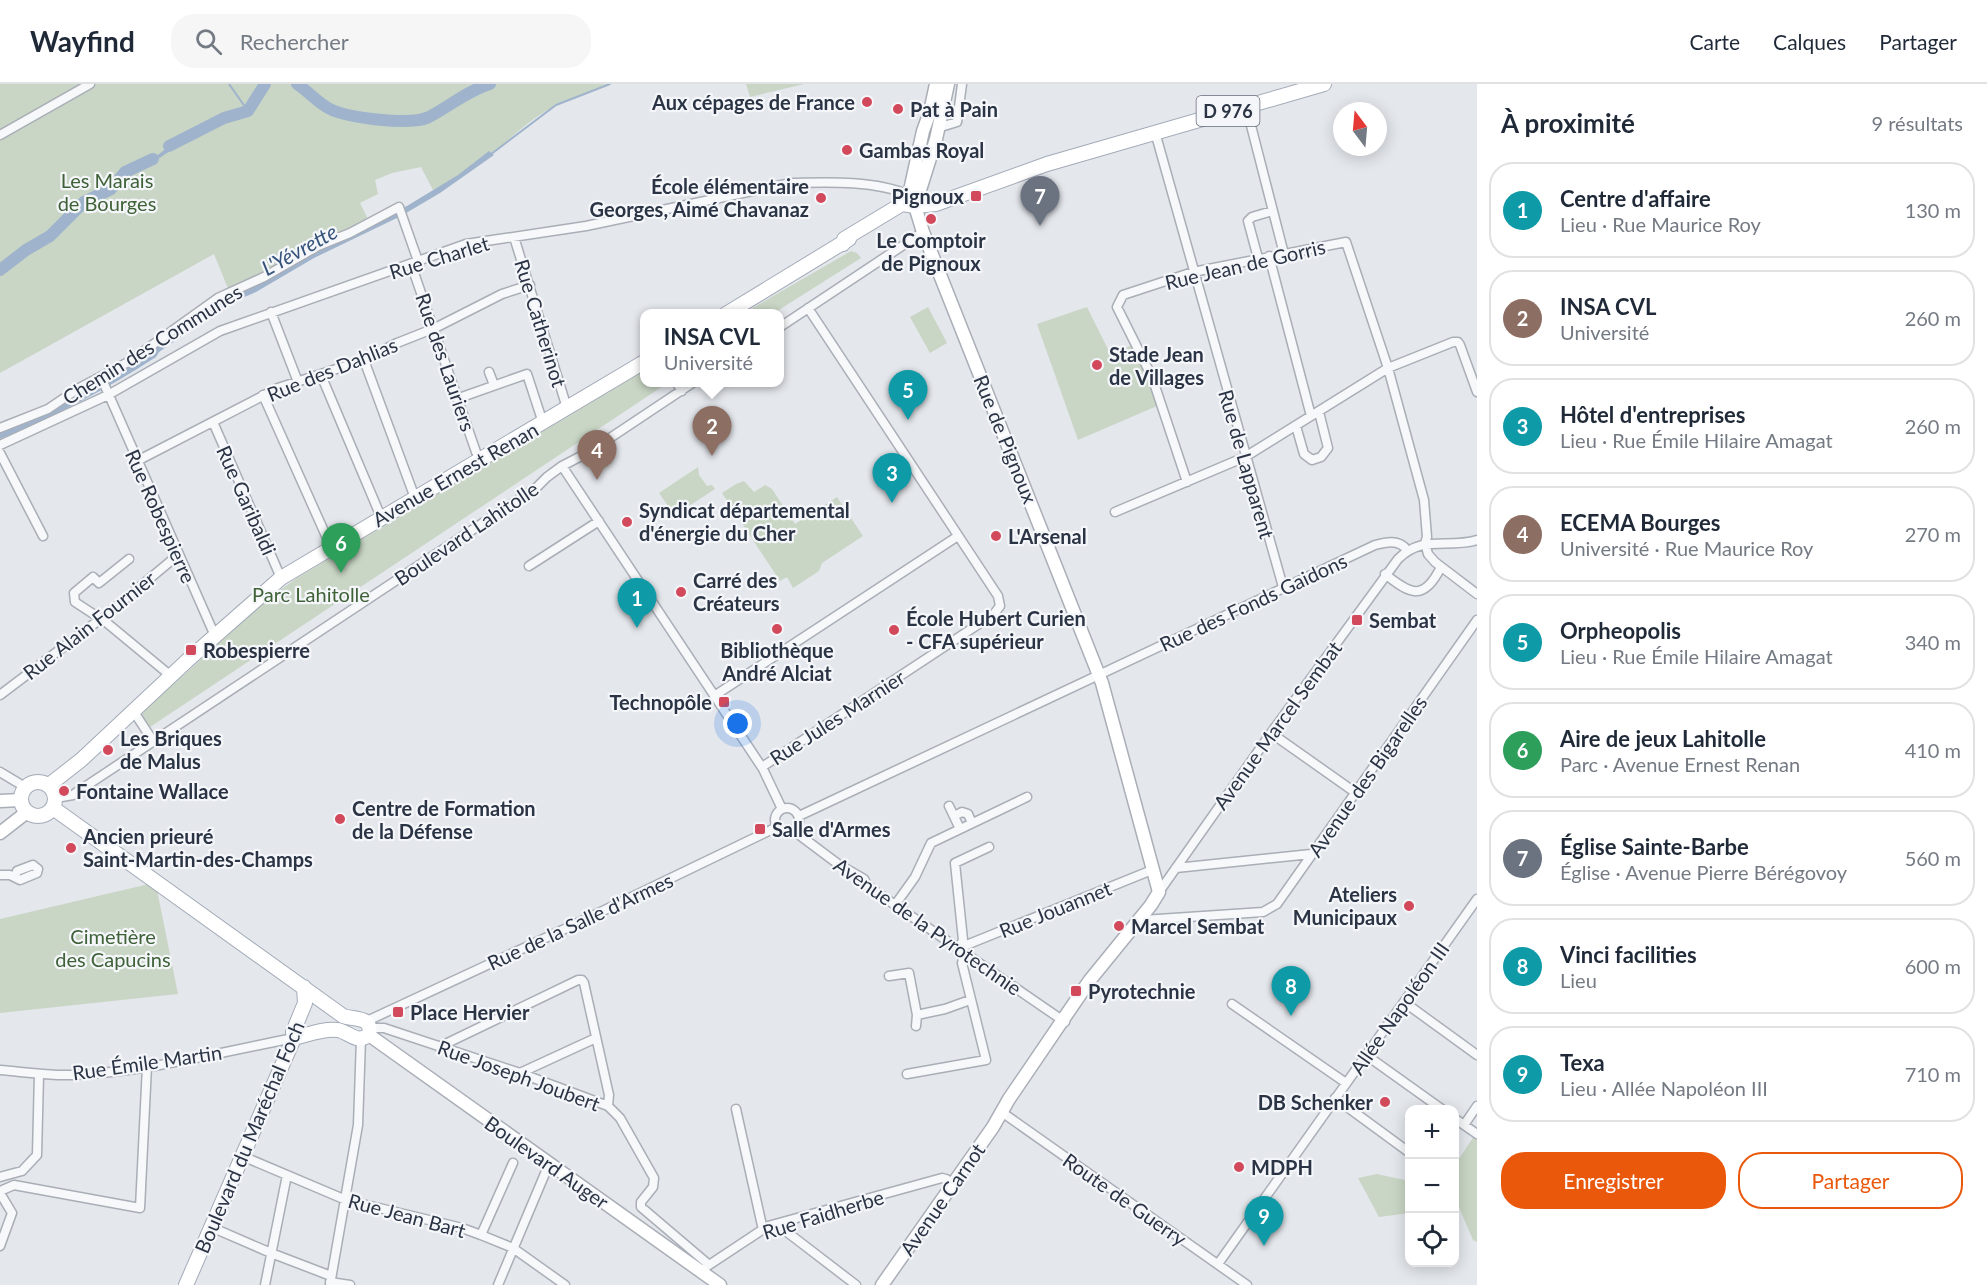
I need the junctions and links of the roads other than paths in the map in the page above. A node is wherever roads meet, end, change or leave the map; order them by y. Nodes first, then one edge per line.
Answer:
1 (90, 84) edge
2 (936, 84) edge
3 (948, 84) edge
4 (962, 84) edge
5 (1324, 84) edge
6 (1246, 106) junction
7 (939, 125) junction
8 (1155, 132) junction
9 (0, 135) edge
10 (908, 202) junction
11 (401, 211) joint
12 (1272, 211) junction
13 (923, 232) junction
14 (514, 237) junction
15 (843, 244) junction
16 (1284, 254) junction
17 (1269, 256) junction
18 (1258, 258) junction
19 (415, 262) junction
20 (1193, 272) junction
21 (530, 285) junction
22 (808, 308) junction
23 (734, 309) edge
24 (271, 312) junction
25 (784, 324) edge
26 (435, 328) junction
27 (364, 360) junction
28 (640, 365) edge
29 (1388, 368) junction
30 (489, 372) dead end
31 (321, 375) junction
32 (101, 378) junction
33 (298, 382) junction
34 (494, 386) junction
35 (679, 387) edge
36 (687, 387) edge
37 (681, 391) junction
38 (1477, 392) edge
39 (107, 393) junction
40 (263, 395) junction
41 (459, 398) junction
42 (567, 408) junction
43 (1315, 414) junction
44 (213, 422) junction
45 (543, 423) junction
46 (1296, 426) junction
47 (0, 428) edge
48 (23, 428) junction
49 (0, 445) edge
50 (0, 453) edge
51 (1245, 457) junction
52 (481, 460) junction
53 (137, 461) junction
54 (562, 466) junction
55 (1187, 482) junction
56 (415, 498) junction
57 (1115, 512) dead end
58 (381, 517) junction
59 (599, 520) junction
60 (43, 536) dead end
61 (958, 536) junction
62 (1477, 540) edge
63 (1425, 543) junction
64 (331, 547) junction
65 (1407, 550) junction
66 (178, 555) junction
67 (129, 560) dead end
68 (529, 566) dead end
69 (1441, 567) junction
70 (1383, 577) junction
71 (281, 578) junction
72 (1283, 587) junction
73 (1477, 594) edge
74 (100, 619) junction
75 (1477, 620) edge
76 (215, 636) junction
77 (1099, 674) junction
78 (171, 676) junction
79 (0, 695) edge
80 (714, 696) junction
81 (134, 712) junction
82 (1270, 733) junction
83 (153, 741) junction
84 (762, 766) junction
85 (0, 772) edge
86 (1356, 793) junction
87 (53, 795) junction
88 (1027, 797) dead end
89 (0, 801) edge
90 (24, 802) junction
91 (949, 806) dead end
92 (782, 809) junction
93 (799, 816) junction
94 (954, 816) junction
95 (972, 823) junction
96 (777, 827) junction
97 (960, 829) junction
98 (0, 831) edge
99 (794, 831) junction
100 (989, 847) dead end
101 (1311, 854) junction
102 (1176, 868) junction
103 (1152, 870) junction
104 (0, 875) edge
105 (15, 877) dead end
106 (1159, 892) junction
107 (1477, 898) edge
108 (895, 905) junction
109 (1140, 919) junction
110 (962, 950) junction
111 (889, 976) dead end
112 (304, 987) junction
113 (970, 1000) junction
114 (325, 1002) junction
115 (1404, 1002) junction
116 (1232, 1004) dead end
117 (301, 1013) junction
118 (917, 1015) junction
119 (1064, 1022) junction
120 (916, 1026) dead end
121 (309, 1035) junction
122 (367, 1035) junction
123 (294, 1038) junction
124 (596, 1038) junction
125 (439, 1047) junction
126 (1366, 1055) junction
127 (1477, 1055) edge
128 (147, 1066) junction
129 (0, 1070) edge
130 (520, 1073) junction
131 (39, 1074) junction
132 (907, 1074) dead end
133 (1346, 1083) junction
134 (1335, 1098) junction
135 (1436, 1105) edge
136 (608, 1106) junction
137 (1477, 1106) edge
138 (736, 1109) dead end
139 (1003, 1113) junction
140 (1459, 1121) edge
141 (1464, 1125) junction
142 (1477, 1134) edge
143 (1405, 1149) edge
144 (242, 1156) junction
145 (513, 1163) dead end
146 (549, 1164) junction
147 (287, 1175) junction
148 (0, 1177) edge
149 (954, 1184) junction
150 (0, 1192) edge
151 (346, 1200) junction
152 (781, 1223) junction
153 (212, 1227) junction
154 (763, 1230) junction
155 (481, 1235) junction
156 (0, 1246) edge
157 (513, 1248) junction
158 (271, 1253) junction
159 (1218, 1264) junction
160 (710, 1277) edge
161 (330, 1281) edge
162 (186, 1285) edge
163 (265, 1285) edge
164 (350, 1285) edge
165 (498, 1285) edge
166 (565, 1285) edge
167 (856, 1285) edge
168 (882, 1285) edge
169 (1247, 1285) edge

1 - 9 street
2 - 10 main road
3 - 7 main road
4 - 7 street
5 - 6 main road, D 976
6 - 8 main road, D 976
6 - 12 street
7 - 10 main road
8 - 10 main road, D 976
8 - 20 street, Rue de Lapparent
10 - 13 main road, Rue de Pignoux
10 - 14 street, Rue Charlet
10 - 15 main road
10 - 15 main road
11 - 19 street, Rue des Lauriers
11 - 32 street, Chemin des Communes
12 - 16 street
12 - 18 street
13 - 22 street
13 - 77 main road, Rue de Pignoux
14 - 19 street, Rue Charlet
14 - 21 street, Rue Catherinot
15 - 23 main road
16 - 17 street, Rue Jean de Gorris
16 - 29 street, Rue Jean de Gorris
17 - 18 street, Rue Jean de Gorris
17 - 43 street
18 - 20 street, Rue Jean de Gorris
19 - 24 street, Rue Charlet
19 - 26 street, Rue des Lauriers
20 - 51 street, Rue de Lapparent
20 - 55 street, Rue Jean de Gorris
21 - 26 street, Rue des Dahlias
21 - 42 street, Rue Catherinot
22 - 25 street
22 - 61 street
24 - 33 street
24 - 39 street, Rue Charlet
26 - 27 street, Rue des Dahlias
26 - 41 street, Rue des Lauriers
27 - 31 street, Rue des Dahlias
27 - 56 street
28 - 42 main road, Avenue Ernest Renan
29 - 38 street
29 - 43 street
29 - 63 street
30 - 34 street
31 - 33 street, Rue des Dahlias
31 - 58 street
32 - 39 street, Rue Robespierre
32 - 48 street, Chemin des Communes
33 - 40 street, Rue des Dahlias
34 - 41 street
34 - 45 street
35 - 37 street
36 - 37 street, Boulevard Lahitolle
37 - 54 street, Boulevard Lahitolle
39 - 48 street, Rue Charlet
39 - 53 street, Rue Robespierre
40 - 44 street, Rue des Dahlias
40 - 64 street
41 - 52 street, Rue des Lauriers
42 - 45 main road, Avenue Ernest Renan
43 - 46 street
43 - 46 street
44 - 53 street, Rue des Dahlias
44 - 71 street, Rue Garibaldi
45 - 52 main road, Avenue Ernest Renan
46 - 51 street
47 - 48 street, Chemin des Communes
48 - 49 street, Rue Charlet
50 - 60 street
51 - 55 street
51 - 72 street, Rue de Lapparent
52 - 56 main road, Avenue Ernest Renan
53 - 66 street, Rue Robespierre
54 - 59 street
54 - 83 street, Boulevard Lahitolle
55 - 57 street
56 - 58 main road, Avenue Ernest Renan
58 - 64 main road, Avenue Ernest Renan
59 - 68 street
59 - 80 street
61 - 80 street
61 - 84 street, Rue Jules Marnier
62 - 63 street, Avenue Marcel Sembat
63 - 65 street, Avenue Marcel Sembat
63 - 69 street
64 - 71 main road, Avenue Ernest Renan
65 - 70 street, Avenue Marcel Sembat
65 - 72 street, Rue des Fonds Gaidons
66 - 74 street, Rue Alain Fournier
66 - 76 street, Rue Robespierre
67 - 74 street
69 - 70 street
69 - 73 street
70 - 82 street, Avenue Marcel Sembat
71 - 76 main road, Avenue Ernest Renan
72 - 77 street, Rue des Fonds Gaidons
74 - 78 street
74 - 79 street, Rue Alain Fournier
75 - 86 street, Avenue des Bigarelles
76 - 78 main road, Avenue Ernest Renan
77 - 93 street
77 - 103 main road, Rue de Pignoux
78 - 81 main road, Avenue Ernest Renan
80 - 84 street
81 - 83 street
81 - 87 main road, Avenue Ernest Renan
82 - 86 street
82 - 102 street, Avenue Marcel Sembat
83 - 87 street, Boulevard Lahitolle
84 - 92 street
85 - 90 street
86 - 101 street, Avenue des Bigarelles
87 - 90 main road
87 - 90 main road
87 - 112 main road
88 - 95 street
89 - 90 main road
90 - 98 main road
91 - 94 street
92 - 93 street
92 - 96 street
93 - 99 street
94 - 95 street
94 - 97 street
95 - 97 street
96 - 99 street
96 - 122 street, Rue de la Salle d'Armes
97 - 108 street
99 - 108 street, Avenue de la Pyrotechnie
100 - 110 street
101 - 102 street
101 - 109 street, Avenue des Bigarelles
102 - 106 street, Avenue Marcel Sembat
103 - 106 main road, Rue de Pignoux
103 - 110 street, Rue Jouannet
104 - 105 street
106 - 109 main road, Avenue Marcel Sembat
107 - 115 street, Allée Napoléon III
108 - 110 street, Avenue de la Pyrotechnie
109 - 119 main road, Avenue Marcel Sembat
110 - 113 street
110 - 119 street, Avenue de la Pyrotechnie
111 - 118 street
112 - 114 main road
112 - 117 main road, Boulevard du Maréchal Foch
113 - 118 street
113 - 132 street
114 - 117 main road
114 - 122 main road
115 - 126 street, Allée Napoléon III
115 - 127 street
116 - 133 street
117 - 121 main road
117 - 123 main road, Boulevard du Maréchal Foch
118 - 120 street
119 - 139 main road, Avenue Carnot
121 - 122 main road
121 - 123 main road
122 - 125 street, Rue Joseph Joubert
122 - 146 main road, Boulevard Auger
122 - 151 street
123 - 128 street, Rue Émile Martin
123 - 144 main road, Boulevard du Maréchal Foch
124 - 125 street
124 - 130 street
124 - 136 street
125 - 130 street, Rue Joseph Joubert
126 - 133 street, Allée Napoléon III
126 - 135 street
128 - 131 street, Rue Émile Martin
128 - 150 street
129 - 131 street, Rue Émile Martin
130 - 136 street, Rue Joseph Joubert
131 - 148 street
133 - 134 street, Allée Napoléon III
134 - 143 street
134 - 159 street, Allée Napoléon III
136 - 160 street, Rue Joseph Joubert
137 - 141 street
138 - 154 street
139 - 149 main road, Avenue Carnot
139 - 159 street, Route de Guerry
140 - 141 street
141 - 142 street
144 - 147 street, Rue Jean Bart
144 - 153 main road, Boulevard du Maréchal Foch
145 - 155 street
146 - 157 street
146 - 160 main road, Boulevard Auger
147 - 151 street, Rue Jean Bart
147 - 158 street
149 - 152 street, Rue Faidherbe
149 - 168 main road, Avenue Carnot
150 - 156 street
151 - 155 street, Rue Jean Bart
151 - 161 street
152 - 154 street, Rue Faidherbe
152 - 167 street
153 - 158 street
153 - 162 main road, Boulevard du Maréchal Foch
154 - 160 street, Rue Faidherbe
155 - 157 street, Rue Jean Bart
157 - 165 street
157 - 166 street, Rue Jean Bart
158 - 161 street
158 - 163 street
159 - 169 street, Route de Guerry
161 - 164 street

